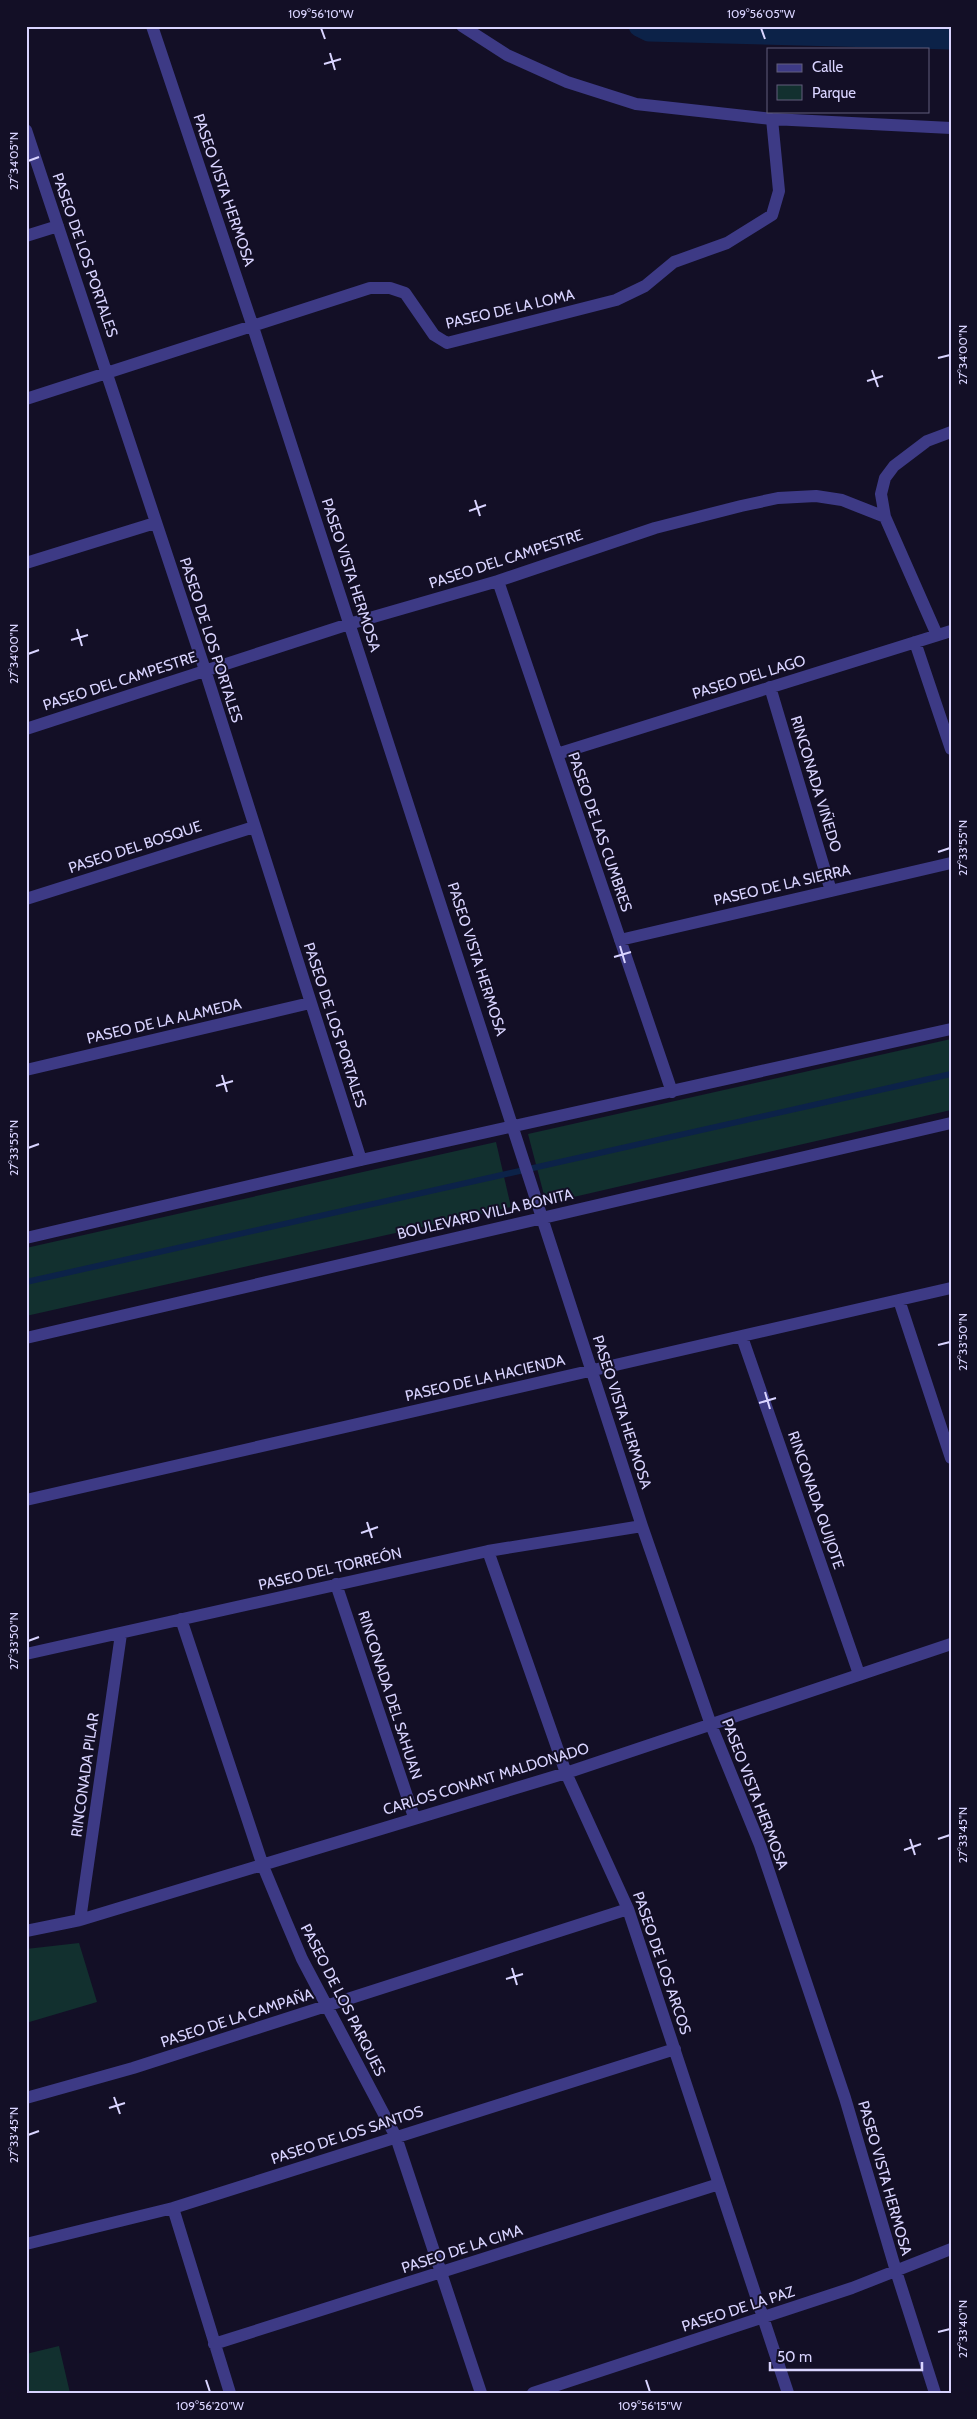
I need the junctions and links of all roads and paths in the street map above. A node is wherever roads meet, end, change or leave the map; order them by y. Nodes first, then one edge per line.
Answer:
1 (152, 26) edge
2 (462, 26) edge
3 (772, 119) junction
4 (951, 128) edge
5 (26, 130) edge
6 (58, 226) junction
7 (26, 236) edge
8 (253, 327) junction
9 (107, 373) junction
10 (26, 399) edge
11 (951, 432) edge
12 (884, 517) junction
13 (155, 523) junction
14 (26, 563) edge
15 (498, 582) junction
16 (349, 624) junction
17 (951, 631) edge
18 (937, 636) junction
19 (915, 642) junction
20 (205, 670) junction
21 (770, 687) junction
22 (26, 729) edge
23 (951, 749) edge
24 (557, 754) junction
25 (254, 827) junction
26 (951, 863) edge
27 (831, 891) junction
28 (26, 899) edge
29 (620, 940) junction
30 (310, 1003) junction
31 (951, 1029) edge
32 (26, 1070) edge
33 (672, 1092) junction
34 (951, 1123) edge
35 (515, 1130) junction
36 (361, 1160) junction
37 (540, 1213) junction
38 (26, 1238) edge
39 (951, 1288) edge
40 (899, 1300) junction
41 (742, 1337) junction
42 (26, 1338) edge
43 (591, 1371) junction
44 (950, 1454) edge
45 (26, 1500) edge
46 (642, 1526) junction
47 (488, 1551) junction
48 (336, 1584) junction
49 (181, 1619) junction
50 (121, 1634) junction
51 (951, 1644) edge
52 (26, 1654) edge
53 (859, 1674) junction
54 (711, 1724) junction
55 (566, 1773) junction
56 (414, 1817) junction
57 (263, 1866) junction
58 (628, 1909) junction
59 (80, 1920) junction
60 (26, 1931) edge
61 (326, 2006) junction
62 (675, 2049) junction
63 (26, 2098) edge
64 (396, 2136) junction
65 (720, 2184) junction
66 (173, 2208) junction
67 (26, 2244) edge
68 (951, 2249) edge
69 (896, 2271) junction
70 (442, 2273) junction
71 (764, 2318) junction
72 (214, 2344) junction
73 (230, 2393) edge
74 (481, 2393) edge
75 (533, 2393) edge
76 (788, 2393) edge
77 (935, 2393) edge

1 - 8 street, PASEO VISTA HERMOSA
2 - 3 street
3 - 4 street
3 - 8 street, PASEO DE LA LOMA
5 - 6 street, PASEO DE LOS PORTALES
6 - 7 street
6 - 9 street, PASEO DE LOS PORTALES
8 - 9 street, PASEO DE LA LOMA
8 - 16 street, PASEO VISTA HERMOSA
9 - 10 street, PASEO DE LA LOMA
9 - 13 street, PASEO DE LOS PORTALES
11 - 12 street
12 - 15 street, PASEO DEL CAMPESTRE
12 - 18 street
13 - 14 street
13 - 20 street, PASEO DE LOS PORTALES
15 - 16 street, PASEO DEL CAMPESTRE
15 - 24 street, PASEO DE LAS CUMBRES
16 - 20 street, PASEO DEL CAMPESTRE
16 - 35 street, PASEO VISTA HERMOSA
17 - 18 street, PASEO DEL LAGO
18 - 19 street, PASEO DEL LAGO
19 - 21 street, PASEO DEL LAGO
19 - 23 street
20 - 22 street, PASEO DEL CAMPESTRE
20 - 25 street, PASEO DE LOS PORTALES
21 - 24 street, PASEO DEL LAGO
21 - 27 street, RINCONADA VIÑEDO
24 - 29 street, PASEO DE LAS CUMBRES
25 - 28 street, PASEO DEL BOSQUE
25 - 30 street, PASEO DE LOS PORTALES
26 - 27 street, PASEO DE LA SIERRA
27 - 29 street, PASEO DE LA SIERRA
29 - 33 street, PASEO DE LAS CUMBRES
30 - 32 street, PASEO DE LA ALAMEDA
30 - 36 street, PASEO DE LOS PORTALES
31 - 33 street
33 - 35 street
34 - 37 street, BOULEVARD VILLA BONITA
35 - 36 street
35 - 37 street, PASEO VISTA HERMOSA
36 - 38 street
37 - 42 street, BOULEVARD VILLA BONITA
37 - 43 street, PASEO VISTA HERMOSA
39 - 40 street, PASEO DE LA HACIENDA
40 - 41 street, PASEO DE LA HACIENDA
40 - 44 street
41 - 43 street, PASEO DE LA HACIENDA
41 - 53 street, RINCONADA QUIJOTE
43 - 45 street, PASEO DE LA HACIENDA
43 - 46 street, PASEO VISTA HERMOSA
46 - 47 street, PASEO DEL TORREÓN
46 - 54 street, PASEO VISTA HERMOSA
47 - 48 street, PASEO DEL TORREÓN
47 - 55 street, PASEO DE LOS ARCOS
48 - 49 street, PASEO DEL TORREÓN
48 - 56 street, RINCONADA DEL SAHUAN
49 - 50 street, PASEO DEL TORREÓN
49 - 57 street, PASEO DE LOS PARQUES
50 - 52 street, PASEO DEL TORREÓN
50 - 59 street, RINCONADA PILAR
51 - 53 street, CARLOS CONANT MALDONADO
53 - 54 street, CARLOS CONANT MALDONADO
54 - 55 street, CARLOS CONANT MALDONADO
54 - 69 street, PASEO VISTA HERMOSA
55 - 56 street, CARLOS CONANT MALDONADO
55 - 58 street, PASEO DE LOS ARCOS
56 - 57 street, CARLOS CONANT MALDONADO
57 - 59 street, CARLOS CONANT MALDONADO
57 - 61 street, PASEO DE LOS PARQUES
58 - 61 street, PASEO DE LA CAMPAÑA
58 - 62 street, PASEO DE LOS ARCOS
59 - 60 street, CARLOS CONANT MALDONADO
61 - 63 street, PASEO DE LA CAMPAÑA
61 - 64 street, PASEO DE LOS PARQUES
62 - 64 street, PASEO DE LOS SANTOS
62 - 65 street, PASEO DE LOS ARCOS
64 - 66 street, PASEO DE LOS SANTOS
64 - 70 street, PASEO DE LOS PARQUES
65 - 70 street, PASEO DE LA CIMA
65 - 71 street, PASEO DE LOS ARCOS
66 - 67 street, PASEO DE LOS SANTOS
66 - 72 street
68 - 69 street, PASEO DE LA PAZ
69 - 71 street, PASEO DE LA PAZ
69 - 77 street, PASEO VISTA HERMOSA
70 - 72 street, PASEO DE LA CIMA
70 - 74 street, PASEO DE LOS PARQUES
71 - 75 street, PASEO DE LA PAZ
71 - 76 street, PASEO DE LOS ARCOS
72 - 73 street

